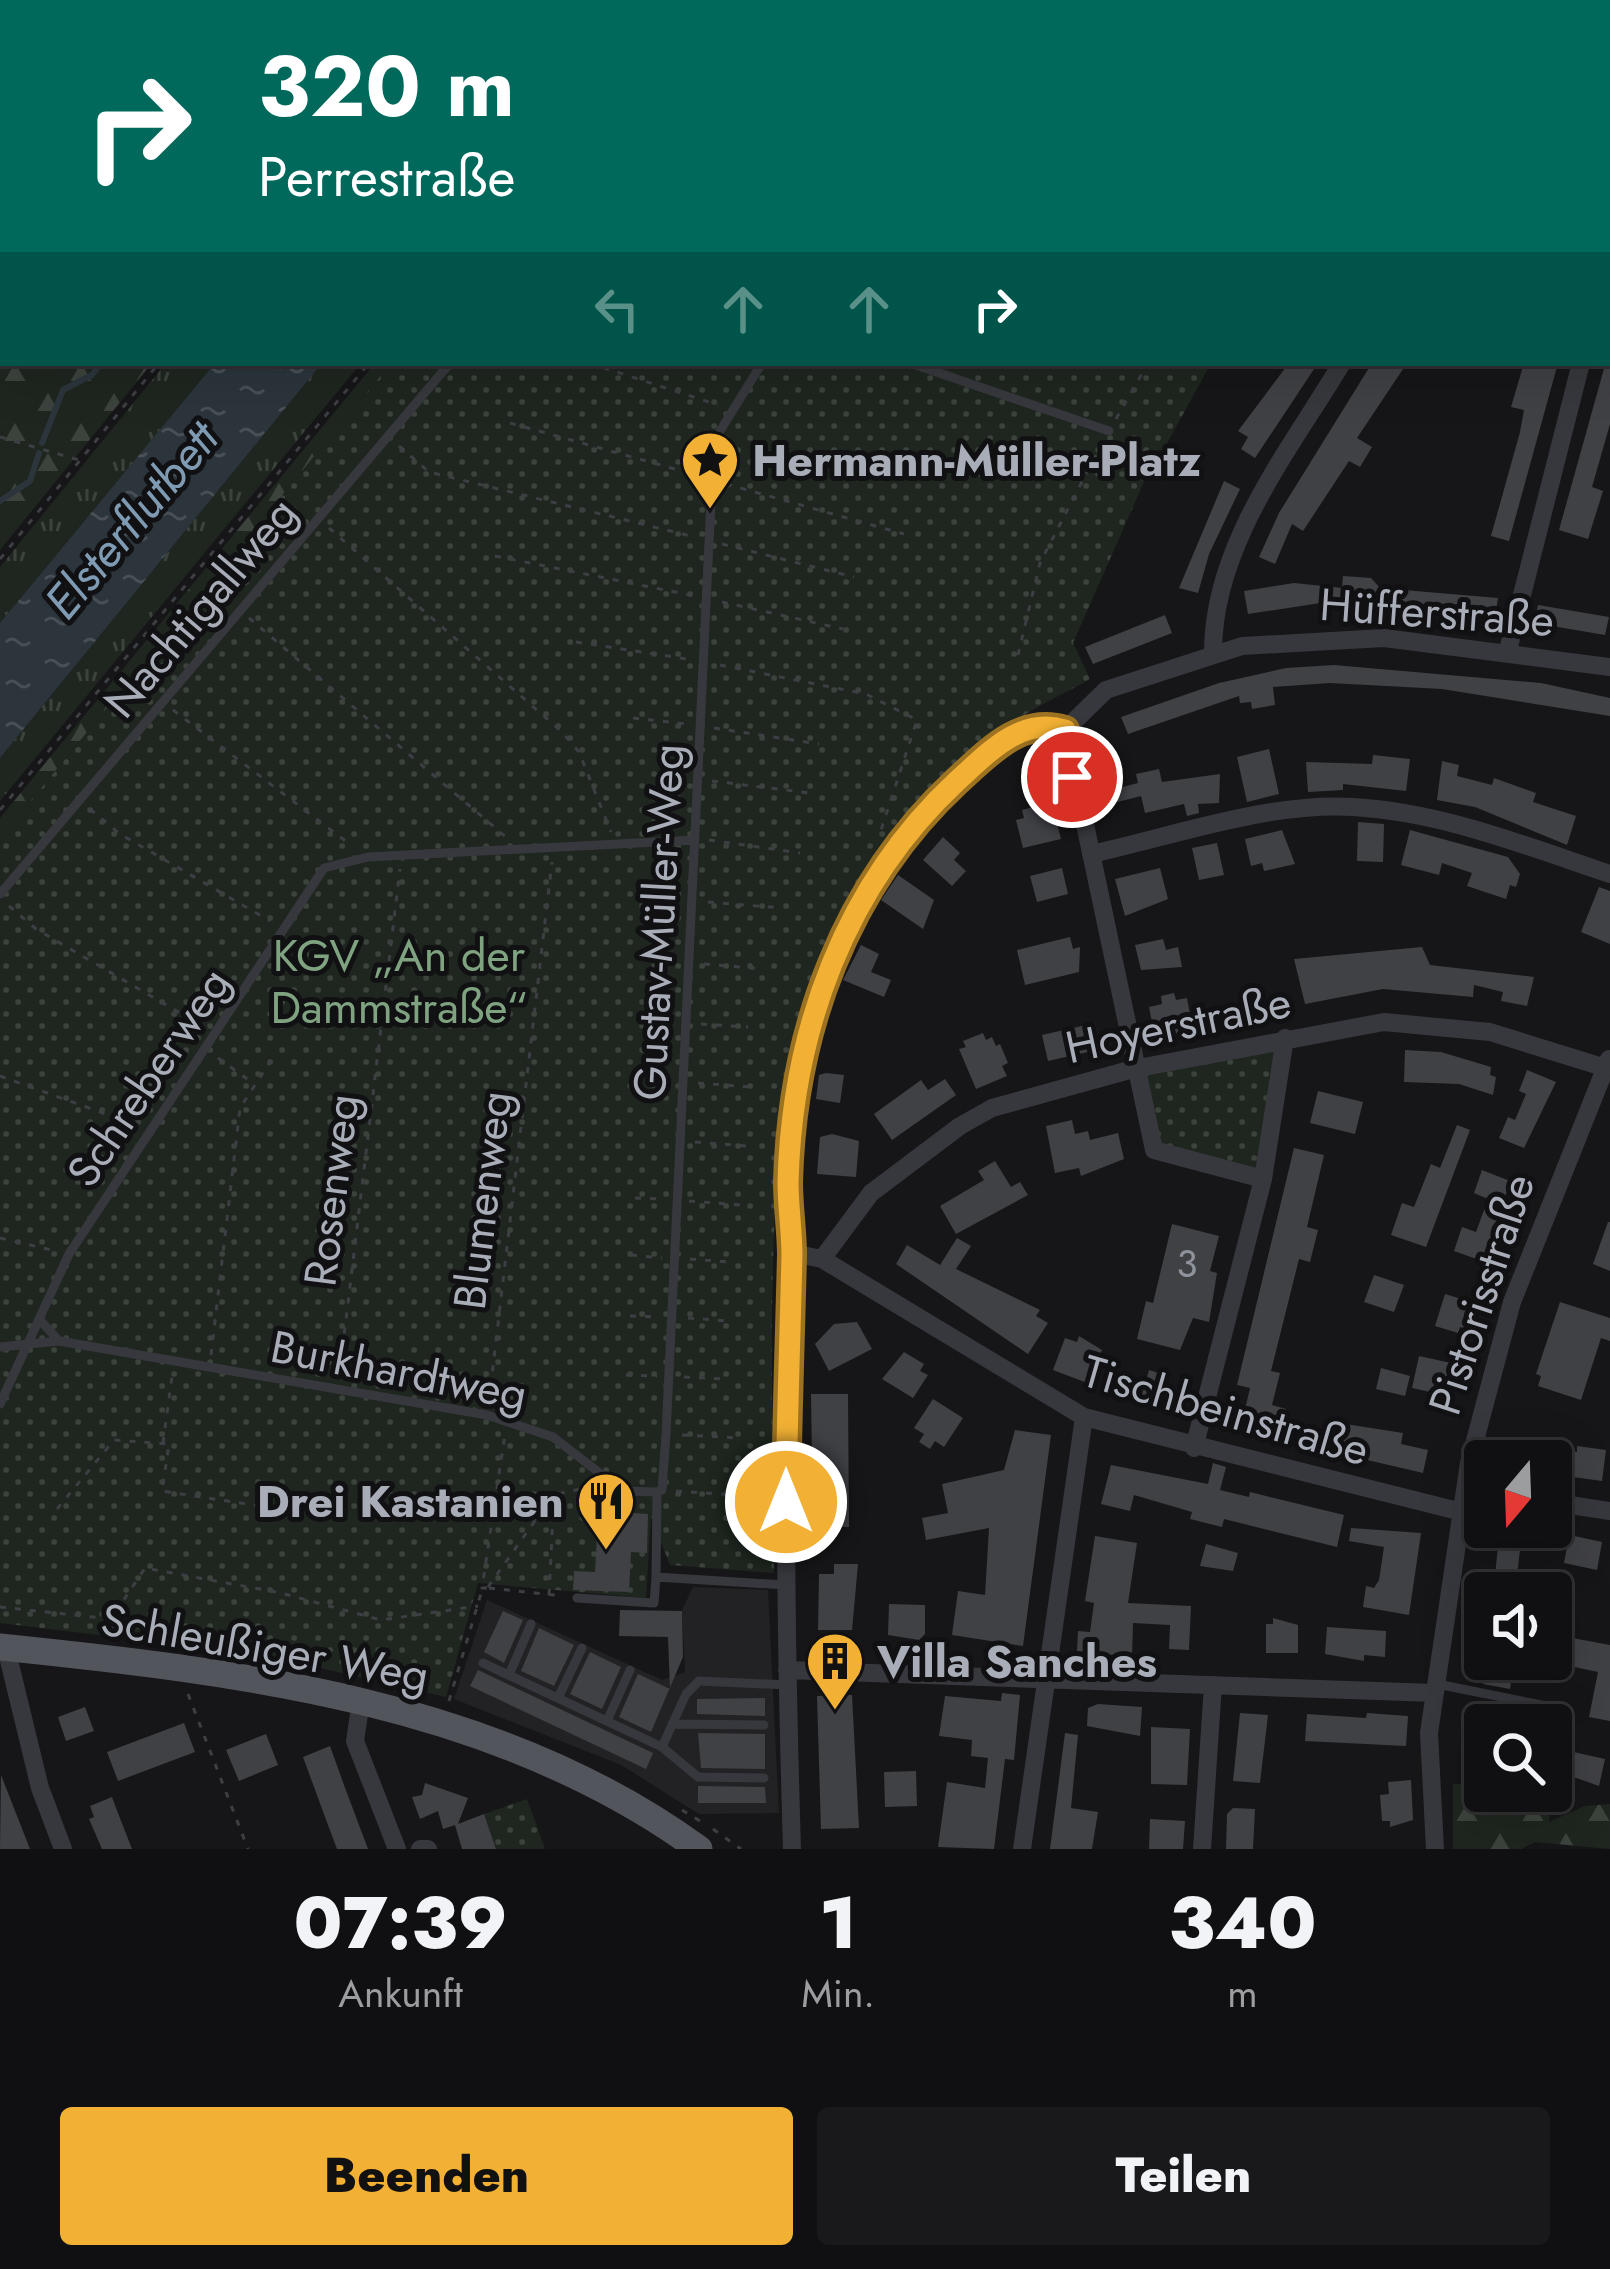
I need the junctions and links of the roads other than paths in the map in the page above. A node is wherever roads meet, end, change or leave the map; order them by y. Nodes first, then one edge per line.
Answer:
1 (448, 366) edge
2 (760, 366) edge
3 (919, 366) edge
4 (1340, 366) edge
5 (1580, 366) edge
6 (1108, 431) road end
7 (1508, 650) junction
8 (1213, 652) junction
9 (1610, 668) edge
10 (1065, 730) junction
11 (695, 840) junction
12 (1091, 854) junction
13 (1610, 874) edge
14 (0, 896) edge
15 (1285, 1038) junction
16 (1608, 1062) edge
17 (1133, 1069) junction
18 (1601, 1105) edge
19 (1264, 1179) junction
20 (792, 1253) junction
21 (822, 1258) junction
22 (39, 1319) junction
23 (59, 1341) junction
24 (0, 1347) edge
25 (25, 1348) junction
26 (0, 1404) edge
27 (1084, 1418) junction
28 (1485, 1440) edge
29 (1194, 1448) junction
30 (660, 1491) junction
31 (1572, 1505) edge
32 (1464, 1509) edge
33 (1610, 1511) edge
34 (1462, 1512) junction
35 (656, 1577) junction
36 (786, 1585) junction
37 (577, 1598) road end
38 (531, 1624) dead end
39 (3, 1647) edge
40 (582, 1648) dead end
41 (483, 1663) dead end
42 (630, 1670) dead end
43 (509, 1675) junction
44 (1043, 1677) junction
45 (787, 1678) junction
46 (1213, 1685) junction
47 (1435, 1688) junction
48 (558, 1698) junction
49 (361, 1701) junction
50 (1532, 1704) edge
51 (607, 1721) junction
52 (672, 1724) junction
53 (764, 1725) dead end
54 (662, 1747) junction
55 (764, 1778) dead end
56 (63, 1849) edge
57 (397, 1849) edge
58 (699, 1849) edge
59 (792, 1849) edge
60 (1022, 1849) edge
61 (1202, 1849) edge
62 (1435, 1849) edge

1 - 14 lane, Nachtigallweg
2 - 11 lane, Gustav-Müller-Weg
3 - 6 lane
4 - 8 street
5 - 7 street
7 - 8 street, Hüfferstraße
7 - 9 street, Hüfferstraße
8 - 10 street, Hüfferstraße
10 - 12 street
10 - 20 street
11 - 22 lane, Schreberweg
11 - 30 lane, Gustav-Müller-Weg
12 - 13 street
12 - 17 street
15 - 16 street, Hoyerstraße
15 - 17 street, Hoyerstraße
15 - 19 street
16 - 18 street, Pistorisstraße
17 - 19 street
17 - 21 street, Hoyerstraße
18 - 28 street, Pistorisstraße
19 - 29 street
20 - 21 street, Tischbeinstraße
20 - 36 street
21 - 27 street, Tischbeinstraße
22 - 23 lane
22 - 25 lane, Schreberweg
23 - 25 lane, Burkhardtweg
23 - 30 lane, Burkhardtweg
24 - 25 lane, Burkhardtweg
25 - 26 lane, Schreberweg
27 - 29 street, Tischbeinstraße
27 - 44 street
29 - 34 street, Tischbeinstraße
30 - 35 lane
31 - 33 street
32 - 34 street, Pistorisstraße
34 - 47 street, Pistorisstraße
35 - 36 lane
35 - 37 lane
36 - 45 street
38 - 43 lane
39 - 49 main road, Schleußiger Weg
39 - 56 street
40 - 48 lane
41 - 43 lane
42 - 51 lane
43 - 48 lane
44 - 45 street
44 - 46 street
44 - 60 street
45 - 52 lane
45 - 59 street
46 - 47 street
46 - 61 street
47 - 50 lane
47 - 62 street, Pistorisstraße
48 - 51 lane
49 - 57 street
49 - 58 main road, Schleußiger Weg
51 - 54 lane
52 - 53 lane
52 - 54 lane
54 - 55 lane

